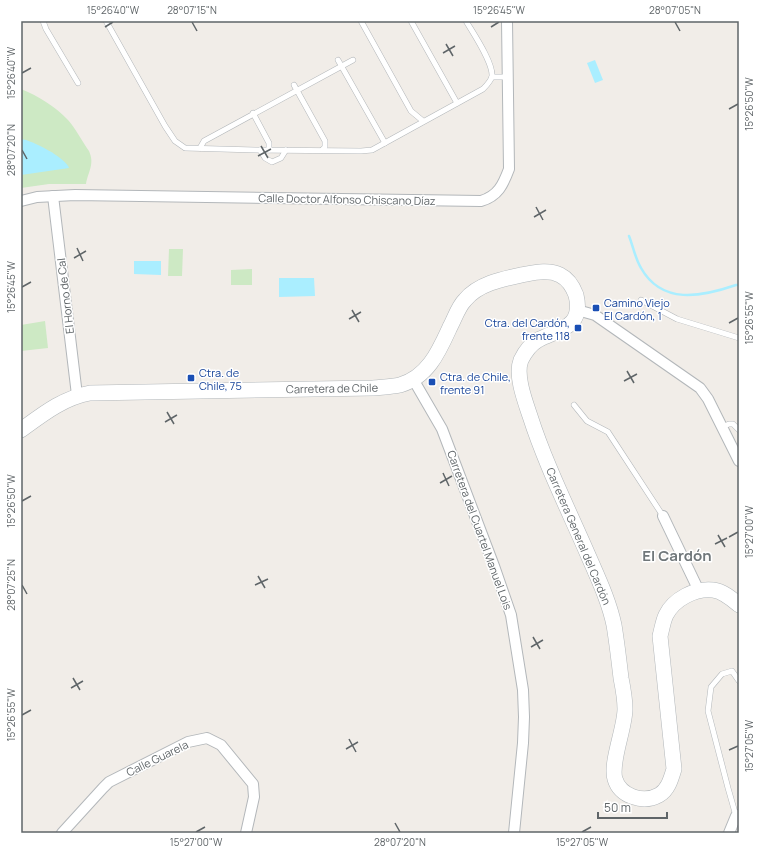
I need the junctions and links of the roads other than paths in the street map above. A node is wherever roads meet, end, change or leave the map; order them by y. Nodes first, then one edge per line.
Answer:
1 (43, 21) edge
2 (106, 21) edge
3 (361, 21) edge
4 (411, 21) edge
5 (466, 21) edge
6 (506, 21) edge
7 (338, 60) dead end
8 (353, 60) dead end
9 (508, 77) junction
10 (492, 78) junction
11 (78, 83) dead end
12 (294, 85) dead end
13 (457, 103) junction
14 (253, 113) dead end
15 (424, 121) junction
16 (385, 143) junction
17 (200, 148) junction
18 (260, 150) junction
19 (269, 150) junction
20 (286, 150) junction
21 (322, 150) junction
22 (53, 196) junction
23 (21, 201) edge
24 (641, 300) dead end
25 (577, 310) junction
26 (739, 338) edge
27 (413, 379) junction
28 (77, 395) junction
29 (574, 405) dead end
30 (722, 427) junction
31 (21, 430) edge
32 (739, 430) edge
33 (739, 461) edge
34 (663, 516) joint
35 (699, 591) junction
36 (739, 605) edge
37 (739, 681) edge
38 (738, 815) edge
39 (62, 833) edge
40 (246, 833) edge
41 (514, 833) edge
42 (729, 833) edge

1 - 11 lane
2 - 17 lane
3 - 15 lane
4 - 13 lane
5 - 10 lane
6 - 9 street, Calle Doctor Alfonso Chiscano Díaz
7 - 16 lane
8 - 17 lane
9 - 10 lane
9 - 22 street, Calle Doctor Alfonso Chiscano Díaz
10 - 13 lane
12 - 21 lane
13 - 15 lane
14 - 19 lane
15 - 16 lane
16 - 21 lane
17 - 18 lane
18 - 19 lane
18 - 20 lane
19 - 20 lane
20 - 21 lane
22 - 23 street, Calle Doctor Alfonso Chiscano Díaz
22 - 28 street, El Horno de Cal
24 - 26 lane
25 - 27 street, Carretera de Chile
25 - 30 street
25 - 35 street, Carretera General del Cardón
27 - 28 street, Carretera de Chile
27 - 41 street, Carretera del Cuartel Manuel Lois
28 - 31 street, Carretera de Chile
29 - 34 lane
30 - 32 lane
30 - 33 street
34 - 35 street
35 - 36 street, Carretera General del Cardón
37 - 38 lane
38 - 42 street
39 - 40 street, Calle Guarela

